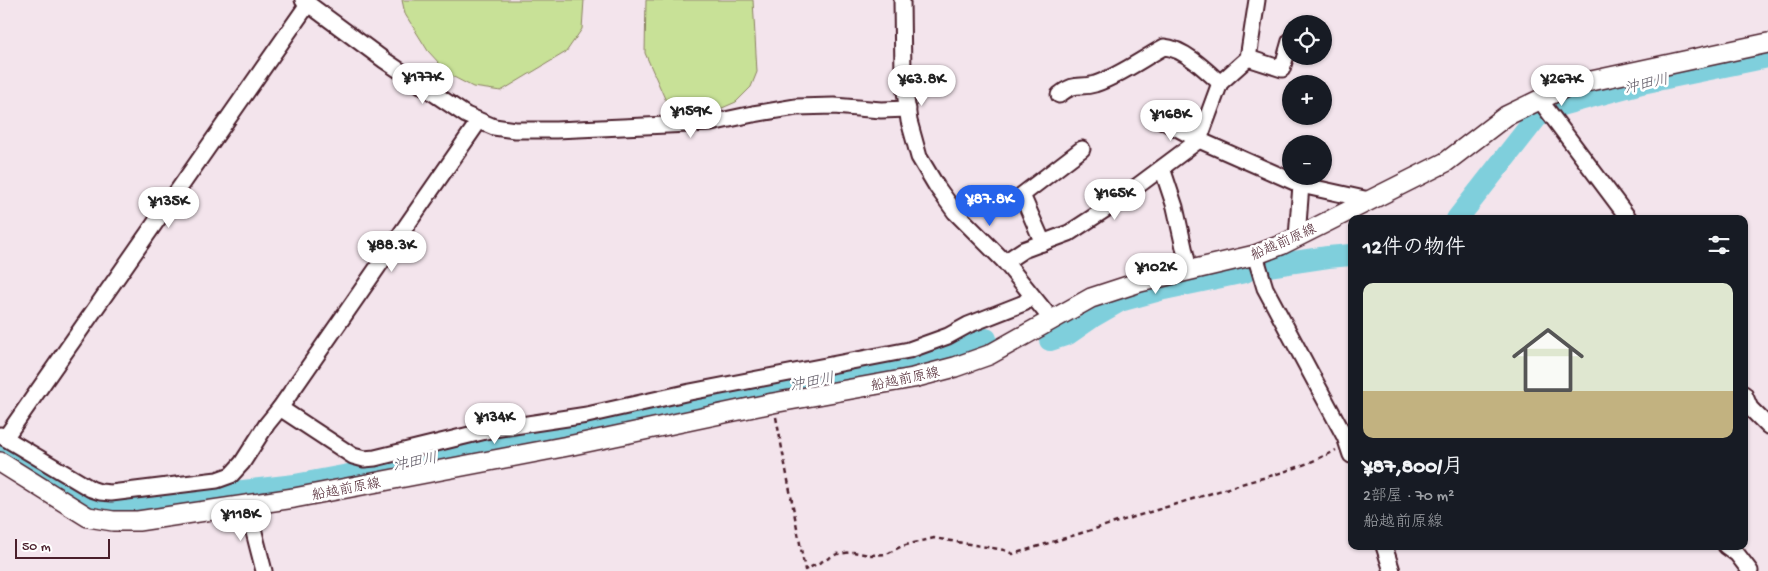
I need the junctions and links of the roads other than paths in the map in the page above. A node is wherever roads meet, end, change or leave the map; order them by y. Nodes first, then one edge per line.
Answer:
1 (902, 0) edge
2 (1257, 0) edge
3 (305, 2) edge
4 (1768, 43) edge
5 (1248, 58) junction
6 (1283, 65) edge
7 (1220, 83) junction
8 (1059, 95) dead end
9 (1538, 99) junction
10 (908, 109) junction
11 (1156, 117) dead end
12 (479, 121) junction
13 (1199, 140) junction
14 (1082, 149) dead end
15 (1162, 168) junction
16 (1282, 177) edge
17 (1301, 185) joint
18 (1369, 200) junction
19 (1626, 215) edge
20 (1297, 237) junction
21 (1043, 242) junction
22 (1255, 255) junction
23 (1005, 262) junction
24 (1189, 270) junction
25 (1031, 296) junction
26 (1052, 320) junction
27 (1748, 403) edge
28 (280, 408) junction
29 (1768, 426) edge
30 (2, 436) edge
31 (1348, 441) edge
32 (0, 462) edge
33 (247, 505) junction
34 (1385, 550) edge
35 (1732, 550) edge
36 (264, 571) edge
37 (1392, 571) edge
38 (1750, 571) edge

1 - 10 street
2 - 5 street
3 - 12 street
3 - 30 street
4 - 9 main road, 船越前原線
5 - 6 street
5 - 7 street
7 - 8 street
7 - 13 street
9 - 18 main road, 船越前原線
9 - 19 street
10 - 12 street
10 - 23 street
11 - 13 street
12 - 28 street
13 - 15 street
13 - 16 street
14 - 21 street
15 - 21 street
15 - 24 street
17 - 18 street
17 - 20 street
18 - 20 main road, 船越前原線
20 - 22 main road, 船越前原線
21 - 23 street
22 - 24 main road, 船越前原線
22 - 31 street
23 - 25 street
24 - 26 main road, 船越前原線
25 - 26 street
25 - 28 street
26 - 33 main road, 船越前原線
27 - 29 street
28 - 30 street
32 - 33 main road, 船越前原線
33 - 36 street
34 - 37 street
35 - 38 street

